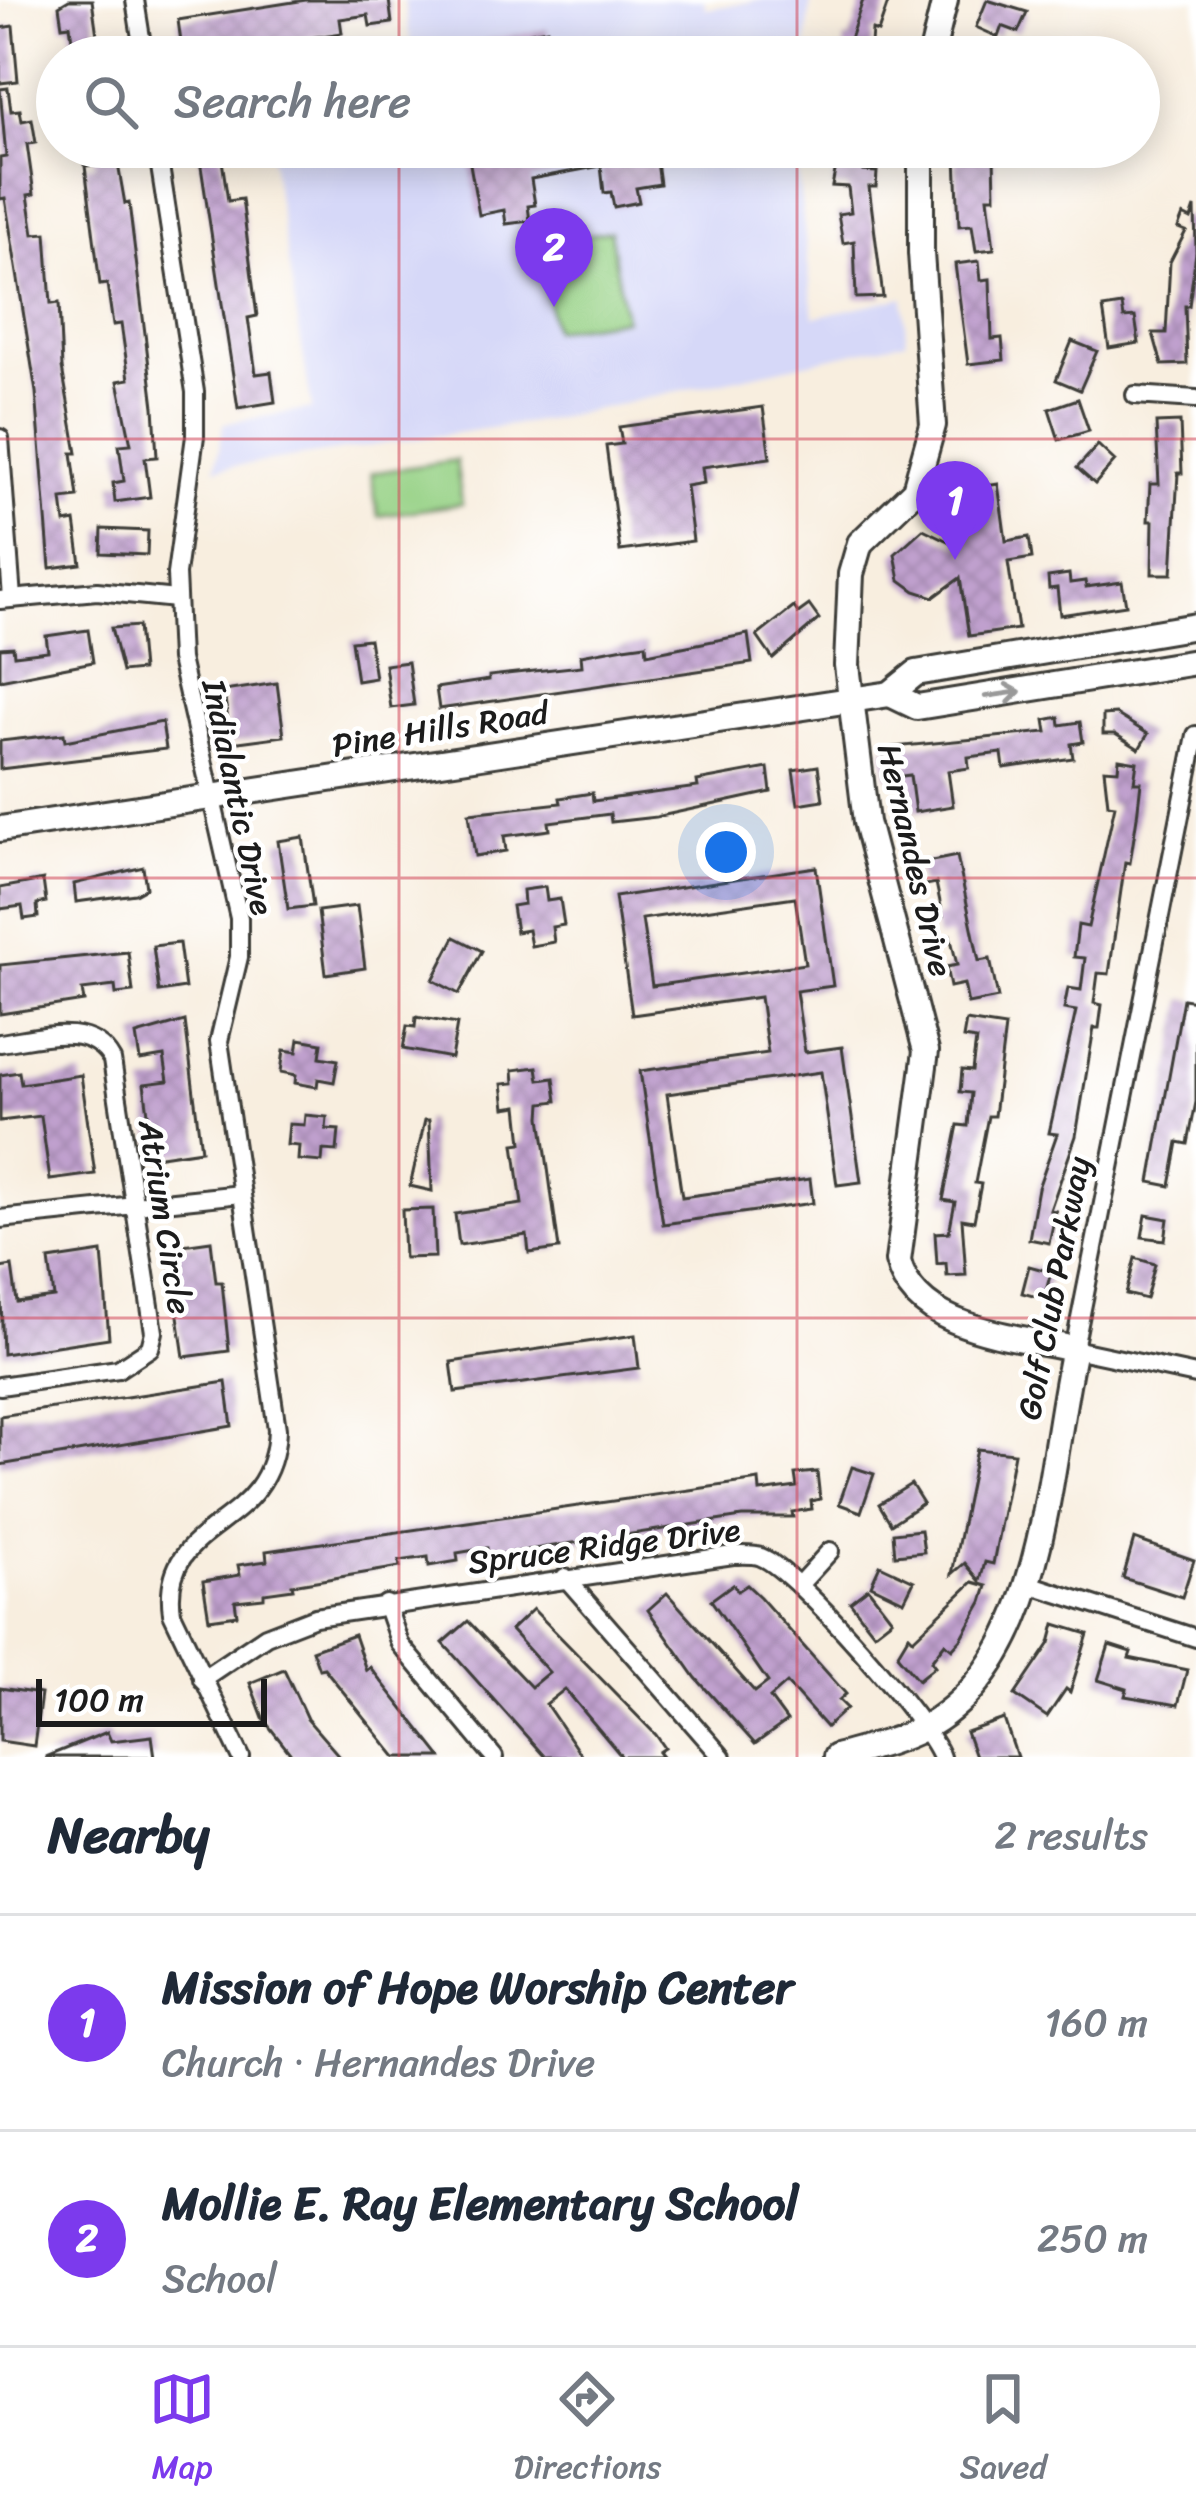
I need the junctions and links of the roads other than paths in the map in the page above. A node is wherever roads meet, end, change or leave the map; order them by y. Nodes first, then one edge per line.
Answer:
1 (135, 0) edge
2 (945, 0) edge
3 (141, 36) edge
4 (936, 36) edge
5 (160, 168) edge
6 (921, 168) edge
7 (1135, 395) dead end
8 (1196, 399) edge
9 (0, 438) edge
10 (176, 598) junction
11 (6, 599) edge
12 (1196, 626) edge
13 (1196, 662) edge
14 (890, 694) junction
15 (848, 700) junction
16 (1196, 736) edge
17 (209, 797) junction
18 (0, 829) edge
19 (0, 1043) edge
20 (241, 1194) junction
21 (134, 1205) junction
22 (0, 1219) edge
23 (1074, 1349) junction
24 (1196, 1375) edge
25 (0, 1386) edge
26 (830, 1551) dead end
27 (566, 1577) junction
28 (1029, 1584) junction
29 (799, 1585) junction
30 (386, 1604) junction
31 (1196, 1638) edge
32 (202, 1679) junction
33 (926, 1726) junction
34 (241, 1757) edge
35 (494, 1757) edge
36 (722, 1757) edge
37 (836, 1757) edge
38 (941, 1757) edge

1 - 3 street
2 - 4 street
5 - 10 street, Indialantic Drive
6 - 15 street, Hernandes Drive
7 - 8 street
9 - 11 street
10 - 11 street
10 - 17 street, Indialantic Drive
12 - 14 street, Pine Hills Road
14 -> 13 street, Pine Hills Road
14 - 15 street, Pine Hills Road
15 - 17 street, Pine Hills Road
15 - 23 street, Hernandes Drive
16 - 23 street, Golf Club Parkway
17 - 18 street, Pine Hills Road
17 - 20 street, Indialantic Drive
19 - 21 street, Atrium Circle
20 - 21 street
20 - 32 street, Indialantic Drive
21 - 22 street
21 - 25 street, Atrium Circle
23 - 24 street
23 - 28 street, Golf Club Parkway
26 - 29 street
27 - 29 street, Spruce Ridge Drive
27 - 30 street, Spruce Ridge Drive
27 - 36 street
28 - 31 street
28 - 33 street, Golf Club Parkway
29 - 33 street, Spruce Ridge Drive
30 - 32 street, Spruce Ridge Drive
30 - 35 street
32 - 34 street, Indialantic Drive
33 - 37 street, Golf Club Parkway
33 - 38 street, Spruce Ridge Drive

